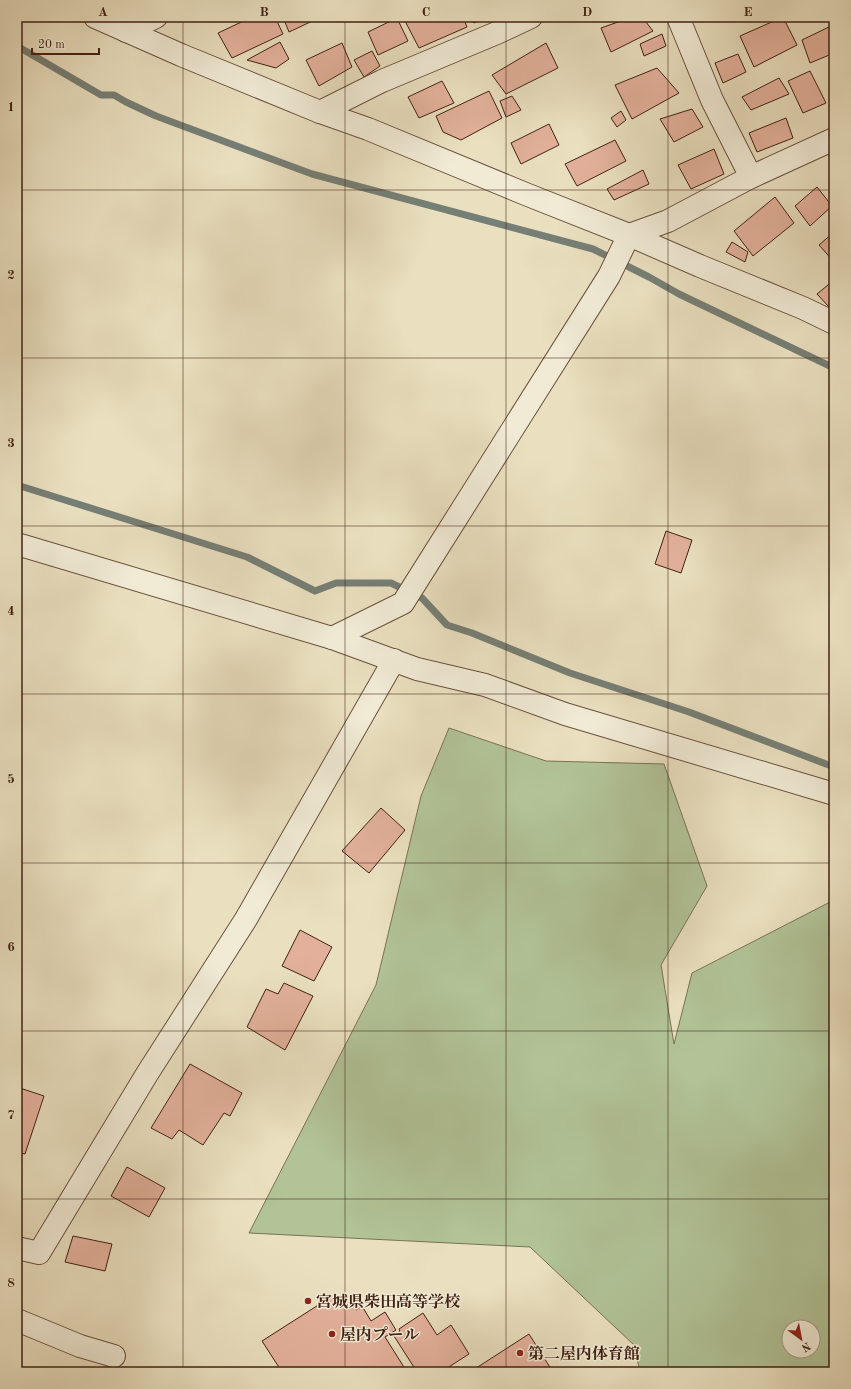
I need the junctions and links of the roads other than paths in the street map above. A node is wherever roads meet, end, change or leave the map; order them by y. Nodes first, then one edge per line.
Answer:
1 (95, 17) edge
2 (156, 17) edge
3 (531, 17) edge
4 (678, 17) edge
5 (126, 31) junction
6 (320, 112) junction
7 (834, 138) edge
8 (751, 177) junction
9 (629, 235) junction
10 (834, 323) edge
11 (17, 544) edge
12 (332, 638) junction
13 (394, 660) junction
14 (834, 794) edge
15 (17, 1248) edge
16 (17, 1320) edge
17 (114, 1356) dead end

1 - 5 street
2 - 5 street
3 - 6 street
4 - 8 street
5 - 6 street
6 - 9 street
7 - 8 street
8 - 9 street
9 - 10 street
9 - 12 street
11 - 12 street
12 - 13 street
13 - 14 street
13 - 15 street
16 - 17 street

